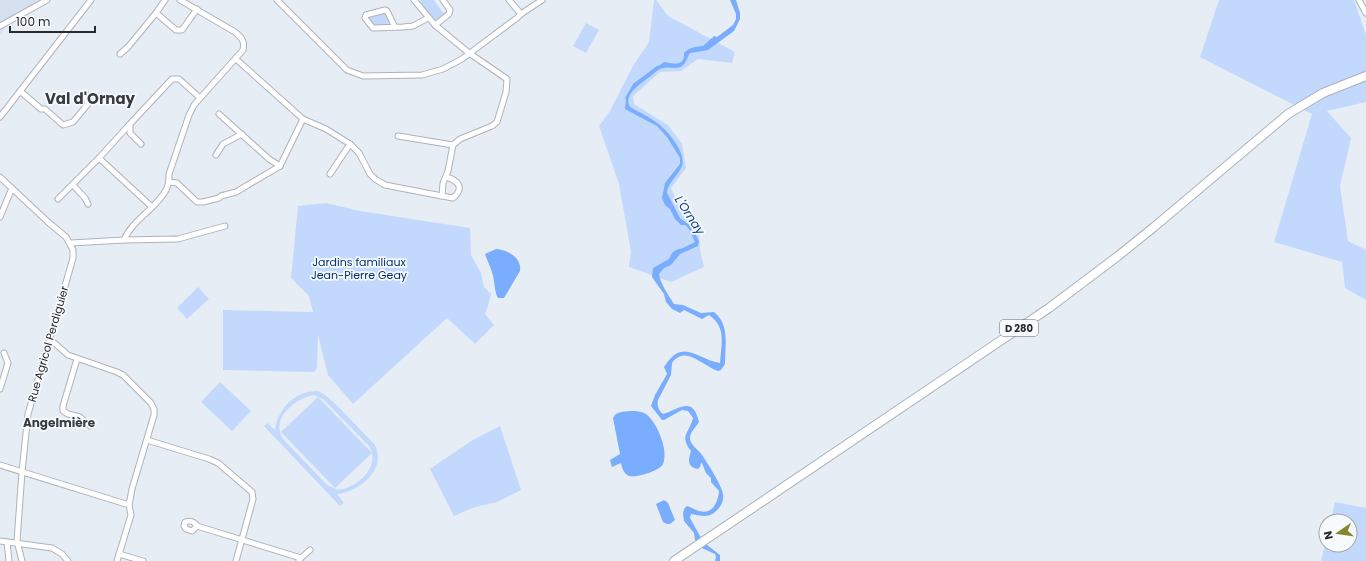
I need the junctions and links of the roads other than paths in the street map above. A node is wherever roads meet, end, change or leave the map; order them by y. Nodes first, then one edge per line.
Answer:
1 (91, 0) edge
2 (165, 0) edge
3 (180, 0) edge
4 (277, 0) edge
5 (414, 0) edge
6 (443, 0) edge
7 (509, 0) edge
8 (542, 0) edge
9 (1359, 0) edge
10 (44, 1) edge
11 (197, 9) junction
12 (1366, 12) edge
13 (156, 13) junction
14 (521, 14) junction
15 (428, 18) junction
16 (435, 25) junction
17 (0, 26) edge
18 (395, 27) junction
19 (469, 53) junction
20 (120, 54) dead end
21 (236, 59) junction
22 (1366, 76) edge
23 (1366, 80) edge
24 (1352, 81) junction
25 (20, 91) junction
26 (86, 94) dead end
27 (200, 98) junction
28 (219, 114) dead end
29 (0, 117) edge
30 (303, 119) junction
31 (130, 124) junction
32 (242, 134) junction
33 (398, 136) dead end
34 (141, 144) dead end
35 (350, 144) junction
36 (453, 145) junction
37 (216, 155) dead end
38 (99, 158) junction
39 (280, 166) junction
40 (330, 174) dead end
41 (0, 177) edge
42 (446, 177) junction
43 (169, 182) junction
44 (73, 186) junction
45 (12, 188) junction
46 (442, 196) junction
47 (58, 199) dead end
48 (88, 204) dead end
49 (152, 207) junction
50 (0, 217) edge
51 (225, 226) dead end
52 (124, 240) junction
53 (71, 243) junction
54 (50, 339) junction
55 (4, 353) dead end
56 (77, 359) junction
57 (0, 389) edge
58 (90, 426) dead end
59 (147, 440) junction
60 (0, 465) edge
61 (22, 472) junction
62 (129, 505) junction
63 (197, 526) dead end
64 (242, 539) junction
65 (0, 541) edge
66 (8, 542) junction
67 (18, 543) junction
68 (310, 550) dead end
69 (119, 554) junction
70 (300, 559) edge
71 (9, 561) edge
72 (22, 561) edge
73 (68, 561) edge
74 (116, 561) edge
75 (143, 561) edge
76 (236, 561) edge
77 (674, 561) edge

1 - 25 street
2 - 13 street
3 - 11 street
4 - 19 street
5 - 15 street
6 - 16 street
7 - 14 street
8 - 14 street
9 - 12 street
10 - 17 street
11 - 13 street
11 - 21 street
13 - 20 street
14 - 19 street
15 - 16 street
15 - 18 street
16 - 19 street
18 - 18 street
19 - 36 street
21 - 27 street
21 - 30 street
22 - 24 main road, D 280
23 - 24 main road, D 280
24 - 77 main road, D 280
25 - 26 street
25 - 29 street
27 - 31 street
27 - 43 street
28 - 32 street
30 - 35 street
30 - 39 street
31 - 34 street
31 - 38 street
32 - 37 street
32 - 39 street
33 - 36 street
35 - 40 street
35 - 46 street
36 - 42 street
38 - 44 street
38 - 49 street
39 - 43 street
41 - 45 street
42 - 46 street
42 - 46 street
43 - 49 street
44 - 47 street
44 - 48 street
45 - 50 street
45 - 53 street
49 - 52 street
51 - 52 street
52 - 53 street
53 - 54 street, Rue Agricol Perdiguier
54 - 56 street
54 - 61 street, Rue Agricol Perdiguier
55 - 57 street
56 - 58 street
56 - 59 street
59 - 62 street
59 - 64 street
60 - 61 street
61 - 62 street
61 - 67 street, Rue Agricol Perdiguier
62 - 69 street
63 - 64 street
64 - 70 street
64 - 76 street
65 - 66 street
66 - 67 street
66 - 71 street
67 - 72 street, Rue Agricol Perdiguier
67 - 73 street
68 - 70 street
69 - 74 street
69 - 75 street

